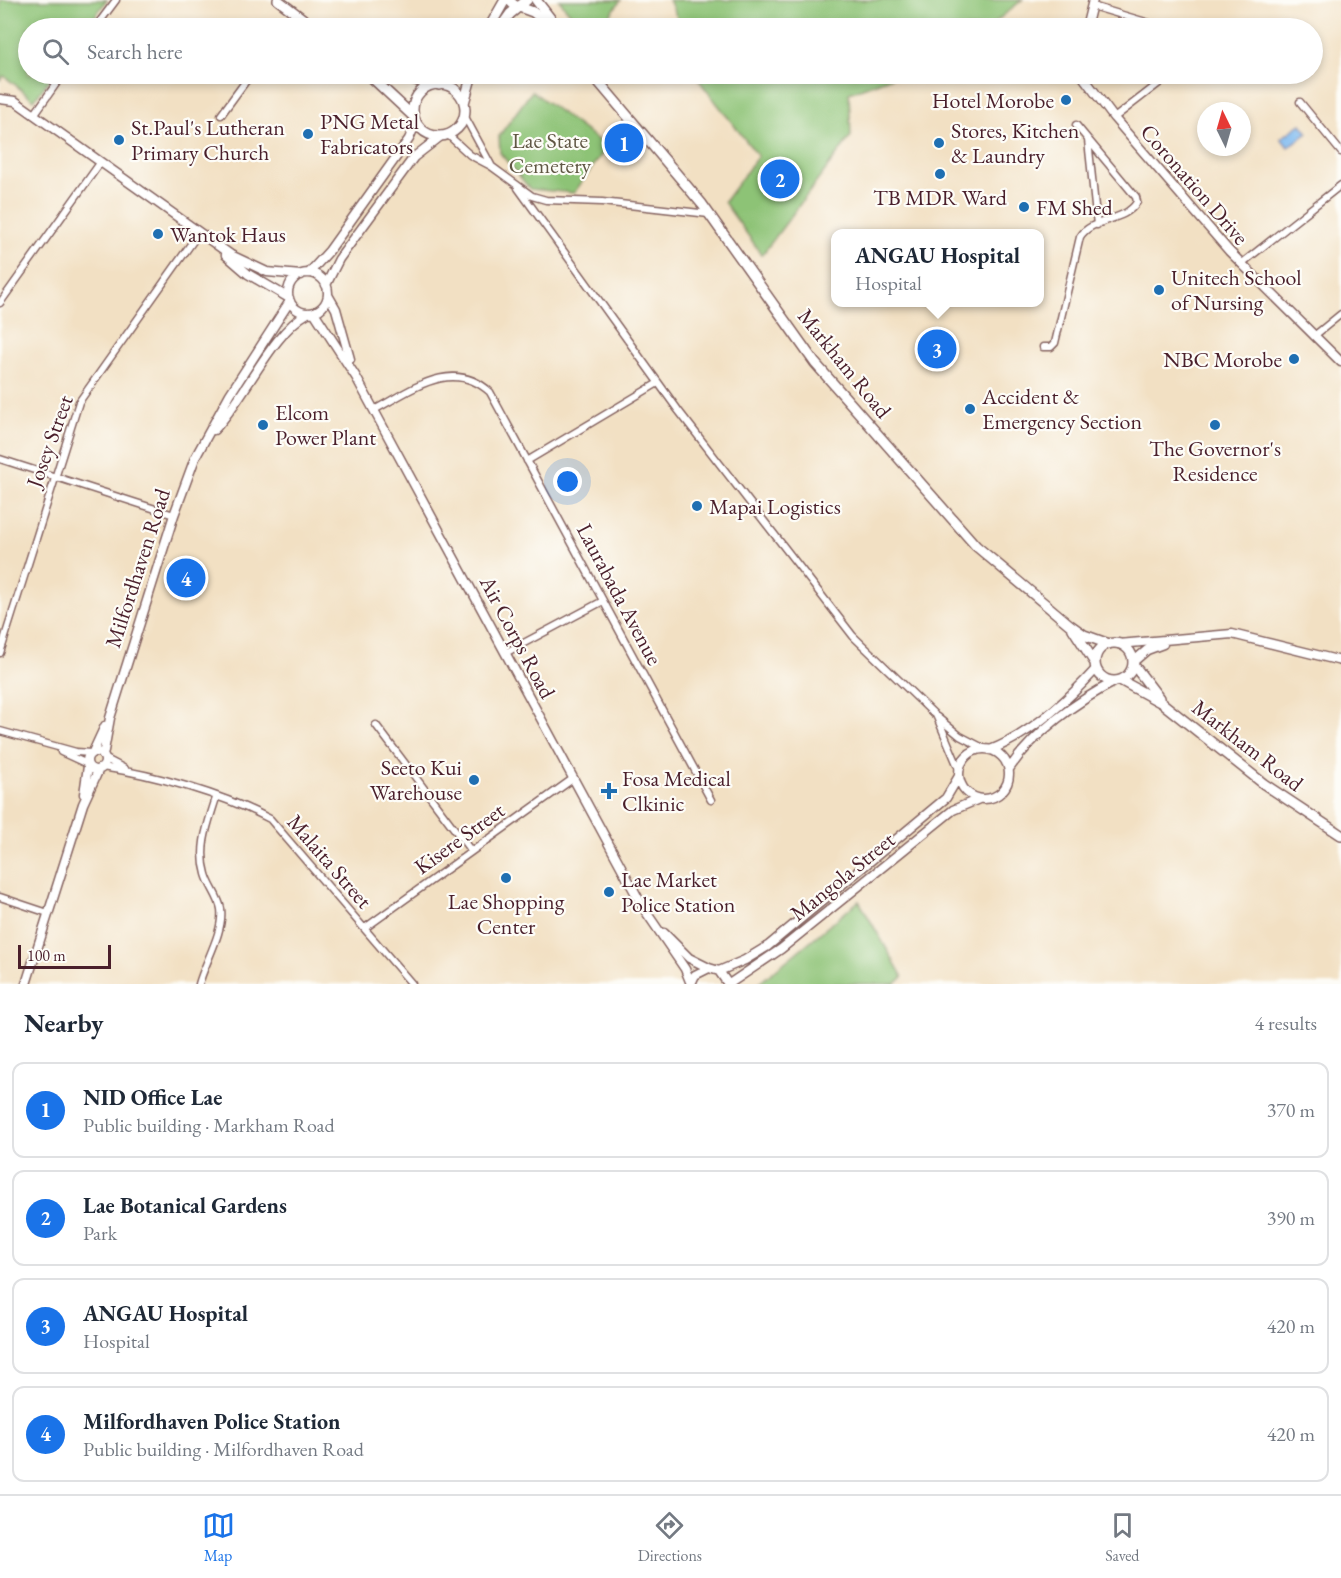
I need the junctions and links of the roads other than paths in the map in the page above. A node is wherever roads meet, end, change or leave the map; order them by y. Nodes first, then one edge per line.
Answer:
1 (116, 0) edge
2 (278, 0) edge
3 (507, 0) edge
4 (536, 0) edge
5 (523, 3) edge
6 (1093, 3) edge
7 (295, 14) junction
8 (102, 18) edge
9 (292, 18) edge
10 (301, 18) edge
11 (495, 18) edge
12 (507, 18) edge
13 (541, 18) edge
14 (548, 18) edge
15 (1089, 18) edge
16 (1137, 18) edge
17 (56, 84) edge
18 (244, 84) edge
19 (378, 84) edge
20 (432, 84) edge
21 (470, 84) edge
22 (600, 84) edge
23 (1089, 84) edge
24 (1158, 84) edge
25 (436, 85) junction
26 (0, 99) edge
27 (1300, 102) dead end
28 (464, 110) junction
29 (34, 115) junction
30 (221, 115) dead end
31 (1114, 118) junction
32 (415, 120) junction
33 (1076, 125) dead end
34 (444, 135) junction
35 (1088, 139) junction
36 (1341, 153) edge
37 (100, 163) junction
38 (491, 166) junction
39 (1341, 185) edge
40 (518, 188) junction
41 (710, 214) junction
42 (1097, 225) junction
43 (198, 234) junction
44 (217, 246) junction
45 (1241, 264) junction
46 (305, 274) junction
47 (326, 285) junction
48 (328, 295) junction
49 (290, 300) junction
50 (0, 303) edge
51 (311, 312) junction
52 (1341, 314) edge
53 (1314, 336) junction
54 (1043, 347) dead end
55 (1341, 362) edge
56 (356, 376) junction
57 (658, 383) junction
58 (374, 410) junction
59 (210, 434) junction
60 (0, 459) edge
61 (527, 461) junction
62 (53, 476) junction
63 (174, 515) junction
64 (603, 601) junction
65 (1070, 625) junction
66 (1190, 638) junction
67 (1114, 644) junction
68 (507, 652) junction
69 (0, 653) edge
70 (1341, 661) edge
71 (1133, 663) junction
72 (1096, 666) junction
73 (1118, 680) junction
74 (1162, 703) junction
75 (934, 714) dead end
76 (110, 718) junction
77 (376, 725) dead end
78 (0, 731) edge
79 (38, 743) junction
80 (987, 749) junction
81 (92, 752) junction
82 (102, 763) junction
83 (87, 765) junction
84 (1009, 769) junction
85 (959, 773) junction
86 (574, 778) junction
87 (216, 798) junction
88 (979, 799) junction
89 (711, 800) dead end
90 (83, 804) junction
91 (1341, 835) edge
92 (471, 851) junction
93 (0, 897) edge
94 (48, 913) junction
95 (648, 915) junction
96 (365, 928) junction
97 (709, 968) junction
98 (719, 971) junction
99 (26, 984) edge
100 (199, 984) edge
101 (412, 984) edge
102 (691, 984) edge
103 (728, 984) edge

1 - 8 street
2 - 7 main road
3 - 5 main road
3 - 11 main road
4 - 14 main road
5 - 12 main road
5 - 13 main road
6 - 15 main road
6 - 16 street
7 - 9 street
7 - 10 main road
17 - 29 street
18 - 30 street
19 - 32 main road
20 - 25 main road
21 - 28 main road
22 - 41 main road, Markham Road
23 - 31 main road, Coronation Drive
24 - 31 street
25 - 28 main road
25 - 32 main road
26 - 29 main road
27 - 36 street
28 - 34 main road
28 - 38 street
29 - 37 main road
31 - 45 main road, Coronation Drive
32 - 34 main road
32 - 46 main road
33 - 35 street
34 - 38 street
34 - 47 main road
35 - 42 street
35 - 42 street
37 - 43 main road
37 - 50 street
38 - 40 street
39 - 45 street
40 - 41 street
40 - 57 street
41 - 65 main road, Markham Road
42 - 54 street
43 - 44 main road
43 - 62 street, Josey Street
44 - 46 main road
44 - 49 main road
45 - 53 main road, Coronation Drive
46 - 47 main road
46 - 49 main road
47 - 48 main road
48 - 51 main road
48 - 56 main road, Air Corps Road
49 - 51 main road
49 - 59 main road, Milfordhaven Road
51 - 56 main road, Air Corps Road
51 - 59 main road, Milfordhaven Road
52 - 53 street
53 - 55 main road, Coronation Drive
56 - 58 main road, Air Corps Road
57 - 61 street
57 - 75 street
58 - 61 street, Laurabada Avenue
58 - 68 main road, Air Corps Road
59 - 63 main road, Milfordhaven Road
60 - 62 street
61 - 64 street, Laurabada Avenue
62 - 63 street
62 - 69 street, Josey Street
63 - 76 main road, Milfordhaven Road
64 - 68 street
64 - 89 street, Laurabada Avenue
65 - 67 main road, Markham Road
65 - 72 main road, Markham Road
66 - 67 main road
66 - 70 main road
66 - 71 main road
67 - 71 main road
67 - 72 main road
68 - 86 main road, Air Corps Road
71 - 73 main road
71 - 74 main road, Markham Road
72 - 73 main road
72 - 80 main road
73 - 74 main road, Markham Road
73 - 84 main road
74 - 91 main road, Markham Road
76 - 81 main road, Milfordhaven Road
76 - 82 main road, Milfordhaven Road
77 - 92 street
78 - 79 street
79 - 81 street
79 - 83 street
80 - 84 main road
80 - 85 main road
80 - 85 street
81 - 82 main road
81 - 83 main road, Milfordhaven Road
82 - 83 main road
82 - 87 street, Malaita Street
82 - 90 main road, Milfordhaven Road
83 - 90 main road, Milfordhaven Road
84 - 88 main road
85 - 88 main road
85 - 98 main road, Mangola Street
86 - 92 street, Kisere Street
86 - 95 main road, Air Corps Road
87 - 96 street, Malaita Street
87 - 100 street
88 - 103 main road, Mangola Street
90 - 94 main road, Milfordhaven Road
92 - 96 street, Kisere Street
93 - 94 street
94 - 99 main road, Milfordhaven Road
95 - 97 main road, Air Corps Road
95 - 102 main road, Air Corps Road
96 - 101 street, Malaita Street
97 - 98 main road, Air Corps Road
97 - 102 main road
98 - 103 main road

